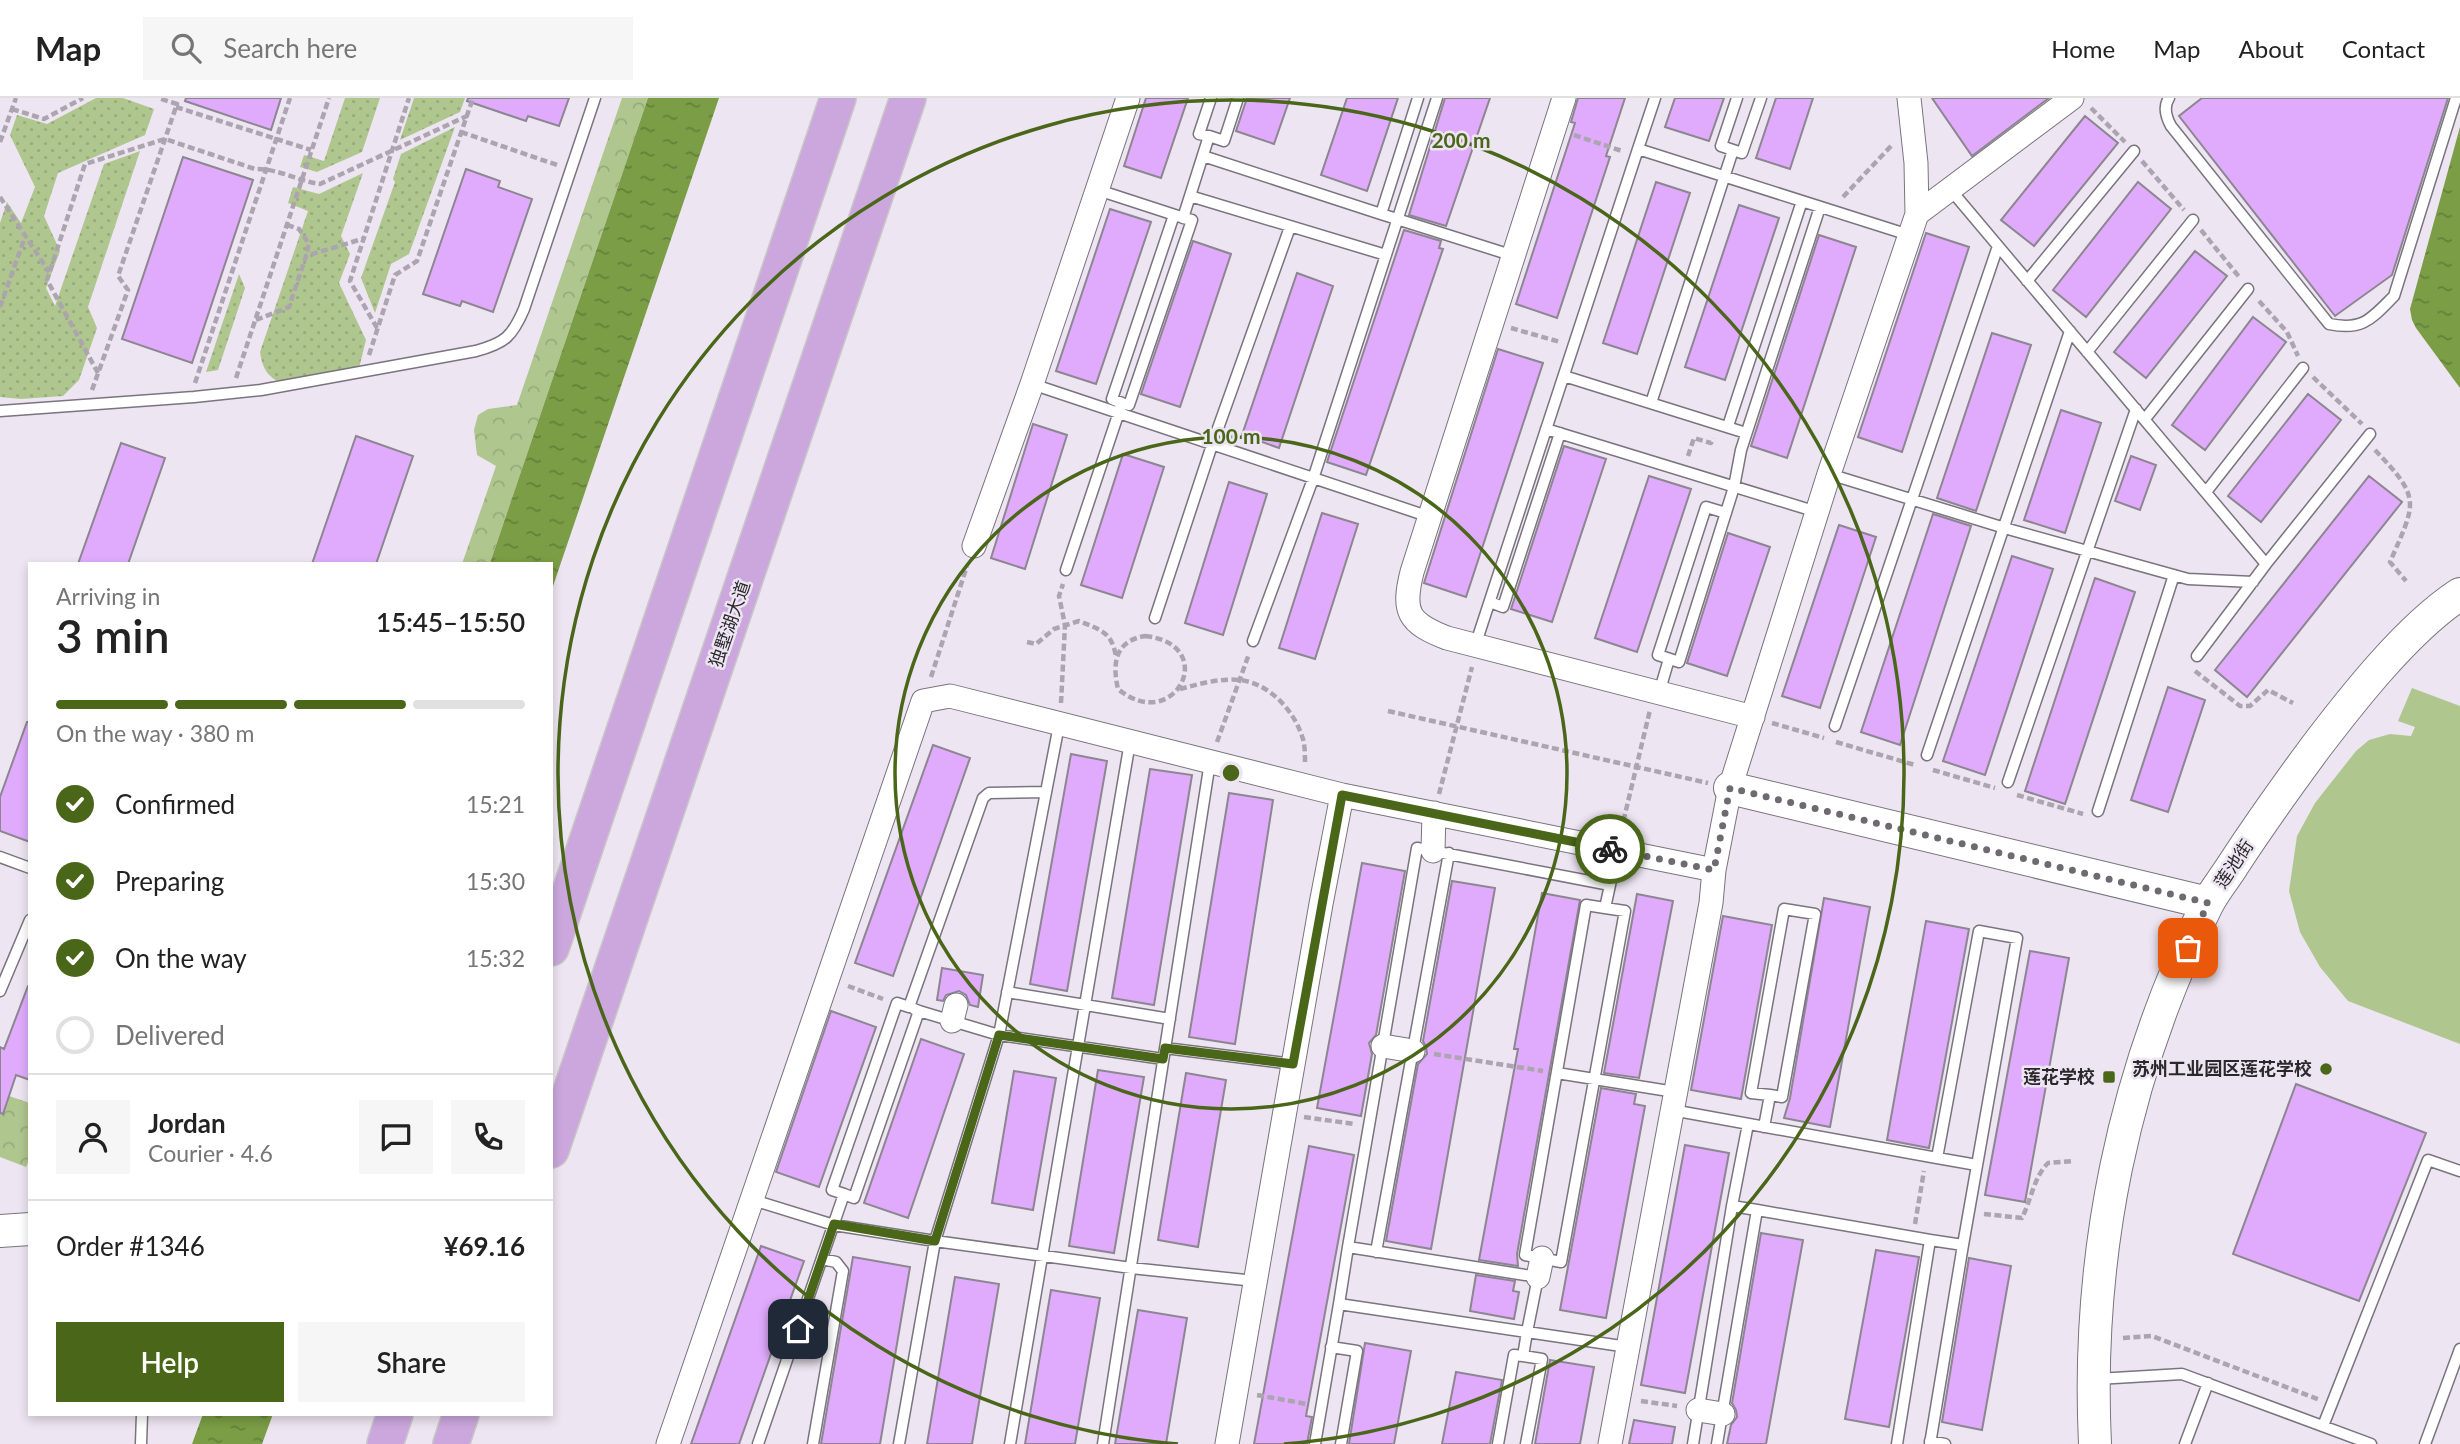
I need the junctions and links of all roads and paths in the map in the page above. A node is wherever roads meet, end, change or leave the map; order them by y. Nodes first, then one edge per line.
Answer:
1 (16, 98) edge
2 (83, 98) edge
3 (158, 98) edge
4 (290, 98) edge
5 (329, 98) edge
6 (409, 98) edge
7 (473, 98) edge
8 (595, 98) edge
9 (838, 98) edge
10 (908, 98) edge
11 (1128, 98) edge
12 (1211, 98) edge
13 (1238, 98) edge
14 (1418, 98) edge
15 (1437, 98) edge
16 (1564, 98) edge
17 (1655, 98) edge
18 (1737, 98) edge
19 (1761, 98) edge
20 (1909, 98) edge
21 (2169, 98) edge
22 (2456, 98) edge
23 (2081, 102) edge
24 (176, 107) junction
25 (12, 109) junction
26 (467, 116) junction
27 (1912, 124) junction
28 (1554, 129) junction
29 (461, 132) junction
30 (1209, 136) junction
31 (165, 139) junction
32 (276, 140) junction
33 (0, 142) edge
34 (311, 150) junction
35 (392, 150) junction
36 (1732, 150) junction
37 (2134, 151) junction
38 (1637, 152) junction
39 (1203, 156) junction
40 (267, 169) junction
41 (571, 169) junction
42 (1724, 176) junction
43 (301, 181) junction
44 (1950, 189) junction
45 (1098, 190) junction
46 (1190, 196) junction
47 (0, 197) edge
48 (1802, 201) junction
49 (1826, 208) junction
50 (1381, 214) junction
51 (1179, 217) junction
52 (1397, 220) junction
53 (2193, 220) junction
54 (1913, 224) junction
55 (287, 225) junction
56 (1290, 226) junction
57 (26, 237) junction
58 (363, 239) junction
59 (1998, 246) junction
60 (1386, 255) junction
61 (306, 256) junction
62 (1514, 256) junction
63 (49, 273) junction
64 (2027, 281) junction
65 (2248, 289) junction
66 (0, 307) edge
67 (256, 320) junction
68 (1492, 323) junction
69 (377, 329) junction
70 (2070, 331) junction
71 (1574, 346) junction
72 (2087, 352) junction
73 (2303, 368) junction
74 (364, 372) junction
75 (98, 373) junction
76 (1564, 376) junction
77 (1032, 384) junction
78 (194, 387) dead end
79 (234, 393) junction
80 (1651, 403) junction
81 (86, 406) junction
82 (1120, 408) junction
83 (2136, 409) junction
84 (0, 411) edge
85 (2145, 419) junction
86 (1723, 425) junction
87 (1546, 429) junction
88 (1560, 433) junction
89 (1746, 433) junction
90 (2370, 434) junction
91 (1212, 445) junction
92 (1683, 471) junction
93 (1829, 474) junction
94 (1313, 479) junction
95 (1734, 487) junction
96 (2206, 492) junction
97 (1912, 500) junction
98 (1817, 512) junction
99 (1726, 513) junction
100 (1430, 517) junction
101 (2003, 527) junction
102 (974, 546) joint
103 (2088, 552) junction
104 (2266, 564) junction
105 (1066, 570) joint
106 (2174, 575) junction
107 (2406, 581) dead end
108 (2253, 582) junction
109 (2454, 598) edge
110 (1490, 602) junction
111 (1155, 618) dead end
112 (1065, 625) junction
113 (1254, 641) joint
114 (1027, 642) dead end
115 (1477, 646) junction
116 (2197, 656) joint
117 (1116, 658) junction
118 (1670, 659) junction
119 (1239, 680) junction
120 (1179, 689) junction
121 (1657, 693) junction
122 (923, 701) junction
123 (2293, 703) dead end
124 (1388, 711) dead end
125 (1752, 717) junction
126 (1059, 725) junction
127 (1455, 726) junction
128 (1835, 726) dead end
129 (1130, 742) junction
130 (1927, 755) dead end
131 (1210, 762) junction
132 (1635, 767) junction
133 (2008, 782) dead end
134 (1305, 786) junction
135 (1730, 788) junction
136 (1046, 792) junction
137 (1342, 795) junction
138 (2098, 811) dead end
139 (1434, 813) junction
140 (1617, 850) junction
141 (1441, 852) junction
142 (0, 857) edge
143 (28, 867) edge
144 (1714, 870) junction
145 (1610, 885) junction
146 (2208, 903) junction
147 (1605, 908) junction
148 (28, 924) edge
149 (553, 942) edge
150 (829, 980) junction
151 (0, 991) edge
152 (1007, 992) junction
153 (1085, 1005) junction
154 (908, 1007) junction
155 (1170, 1019) junction
156 (999, 1035) junction
157 (1078, 1046) junction
158 (1383, 1046) junction
159 (1413, 1051) junction
160 (1164, 1054) junction
161 (1293, 1064) junction
162 (1557, 1073) junction
163 (1594, 1079) junction
164 (1770, 1095) junction
165 (1674, 1101) junction
166 (1284, 1114) junction
167 (1748, 1124) junction
168 (1368, 1126) junction
169 (1764, 1127) junction
170 (553, 1144) edge
171 (1932, 1157) junction
172 (2073, 1161) dead end
173 (1978, 1165) junction
174 (2460, 1171) edge
175 (844, 1194) junction
176 (753, 1200) junction
177 (1732, 1206) junction
178 (1757, 1210) junction
179 (1969, 1212) junction
180 (834, 1224) junction
181 (28, 1229) edge
182 (0, 1231) edge
183 (1913, 1237) junction
184 (1930, 1240) junction
185 (935, 1241) junction
186 (1963, 1245) junction
187 (1348, 1247) junction
188 (1376, 1252) junction
189 (1042, 1255) junction
190 (822, 1259) junction
191 (1540, 1267) junction
192 (1131, 1268) junction
193 (1255, 1281) junction
194 (1339, 1304) junction
195 (1527, 1332) junction
196 (2123, 1338) dead end
197 (1331, 1347) junction
198 (1628, 1347) junction
199 (2460, 1349) edge
200 (1523, 1356) junction
201 (2094, 1379) junction
202 (2208, 1384) junction
203 (1236, 1391) junction
204 (1619, 1397) junction
205 (2332, 1404) junction
206 (1321, 1406) junction
207 (1698, 1410) junction
208 (1723, 1414) junction
209 (142, 1416) edge
210 (395, 1416) edge
211 (460, 1416) edge
212 (2323, 1426) junction
213 (1930, 1442) edge
214 (141, 1444) edge
215 (386, 1444) edge
216 (451, 1444) edge
217 (668, 1444) edge
218 (758, 1444) edge
219 (813, 1444) edge
220 (899, 1444) edge
221 (1010, 1444) edge
222 (1103, 1444) edge
223 (1227, 1444) edge
224 (1315, 1444) edge
225 (1340, 1444) edge
226 (1498, 1444) edge
227 (1527, 1444) edge
228 (1610, 1444) edge
229 (1693, 1444) edge
230 (1717, 1444) edge
231 (1897, 1444) edge
232 (1945, 1444) edge
233 (2095, 1444) edge
234 (2185, 1444) edge
235 (2371, 1444) edge
236 (2425, 1444) edge

1 - 25 path
2 - 25 path
3 - 24 path
4 - 32 path
5 - 34 path
6 - 35 path
7 - 26 path
8 - 41 lane
9 - 149 main road
10 - 170 main road, 独墅湖大道
11 - 45 street
12 - 30 lane
13 - 30 lane
14 - 50 lane
15 - 52 lane
16 - 28 street
17 - 38 lane
18 - 36 lane
19 - 36 lane
20 - 27 street
21 - 22 lane
23 - 37 path
23 - 44 street
24 - 31 path
24 - 32 path
25 - 33 path
26 - 29 path
26 - 35 path
27 - 49 path
27 - 54 street
28 - 38 path
28 - 62 street
29 - 41 path
29 - 69 path
30 - 39 lane
31 - 40 path
31 - 63 path
31 - 75 path
32 - 34 path
32 - 40 path
34 - 43 path
35 - 43 path
35 - 58 path
36 - 42 lane
37 - 53 path
37 - 64 lane
38 - 42 lane
38 - 71 lane
39 - 46 lane
39 - 50 lane
40 - 43 path
40 - 78 path
41 - 74 lane
42 - 48 lane
42 - 80 lane
43 - 55 path
44 - 54 street
44 - 59 lane
45 - 51 lane
45 - 77 street
46 - 51 lane
46 - 56 lane
47 - 57 path
48 - 49 lane
48 - 86 lane
49 - 54 lane
49 - 89 lane
50 - 52 lane
51 - 82 lane
51 - 82 lane
52 - 60 lane
52 - 62 lane
53 - 65 path
53 - 72 lane
54 - 93 street
55 - 61 path
55 - 67 path
56 - 60 lane
56 - 91 lane
57 - 63 path
57 - 66 path
58 - 61 path
58 - 69 path
59 - 64 lane
59 - 97 lane
60 - 94 lane
61 - 67 path
62 - 68 street
63 - 75 path
64 - 70 lane
65 - 73 path
65 - 85 lane
67 - 79 path
68 - 71 path
68 - 100 street
69 - 74 path
70 - 72 lane
70 - 101 lane
71 - 76 lane
72 - 83 lane
73 - 90 path
73 - 96 lane
74 - 79 lane
75 - 81 path
76 - 80 lane
76 - 87 lane
77 - 82 lane
77 - 102 street
79 - 81 lane
80 - 86 lane
81 - 84 lane
82 - 91 lane
82 - 105 lane
83 - 85 lane
83 - 103 lane
85 - 96 lane
86 - 89 lane
86 - 92 path
87 - 88 lane
87 - 110 lane
88 - 92 lane
88 - 110 lane
89 - 95 lane
90 - 104 lane
90 - 107 path
91 - 94 lane
91 - 111 lane
92 - 95 lane
93 - 97 lane
93 - 98 street
94 - 100 lane
94 - 113 lane
95 - 98 lane
95 - 99 lane
96 - 104 lane
97 - 101 lane
97 - 128 lane
98 - 125 street
99 - 118 lane
99 - 118 lane
100 - 115 street
101 - 103 lane
101 - 130 lane
102 - 122 path
103 - 106 lane
103 - 133 lane
104 - 108 lane
105 - 112 path
106 - 108 lane
106 - 138 lane
108 - 116 lane
109 - 146 main road, 莲池街
110 - 115 lane
112 - 114 path
112 - 117 path
112 - 126 path
113 - 119 path
115 - 121 street
115 - 127 path
116 - 123 path
117 - 120 path
117 - 120 path
118 - 121 lane
119 - 120 path
119 - 131 path
119 - 134 path
121 - 125 street
121 - 132 path
122 - 126 street
122 - 150 street
124 - 127 path
125 - 135 street
126 - 129 street
126 - 136 lane
127 - 132 path
127 - 139 path
129 - 131 street
129 - 153 lane
131 - 134 street
131 - 155 lane
132 - 135 path
132 - 140 path
134 - 137 street
135 - 144 street
135 - 146 main road
136 - 152 lane
136 - 154 lane
137 - 139 street
137 - 161 street
139 - 140 street
139 - 141 street
140 - 144 street
140 - 145 lane
141 - 145 lane
141 - 158 lane
141 - 159 lane
142 - 143 lane
144 - 165 street
145 - 147 lane
146 - 201 main road, 莲池街
147 - 162 lane
147 - 163 lane
148 - 151 lane
150 - 154 path
150 - 176 street
152 - 153 lane
152 - 156 lane
153 - 155 lane
153 - 157 lane
154 - 156 lane
154 - 175 lane
154 - 175 lane
155 - 160 lane
156 - 157 lane
156 - 185 lane
157 - 160 lane
157 - 189 lane
158 - 159 street
158 - 168 lane
159 - 162 path
159 - 188 lane
160 - 161 lane
160 - 192 lane
161 - 166 street
162 - 163 lane
162 - 191 lane
163 - 165 lane
163 - 191 lane
164 - 164 lane
164 - 169 lane
165 - 167 lane
165 - 198 street
166 - 168 path
166 - 193 street
167 - 169 lane
167 - 177 lane
168 - 187 lane
169 - 171 lane
171 - 173 lane
171 - 173 lane
171 - 183 path
172 - 179 path
173 - 179 lane
174 - 205 lane
175 - 180 lane
176 - 180 lane
176 - 217 street
177 - 178 lane
177 - 207 lane
178 - 183 lane
178 - 208 lane
179 - 186 lane
180 - 185 lane
180 - 190 lane
181 - 182 main road
183 - 184 lane
184 - 186 lane
184 - 231 lane
185 - 189 lane
185 - 220 lane
186 - 213 lane
187 - 188 lane
187 - 194 lane
188 - 191 lane
189 - 192 lane
189 - 221 lane
190 - 218 lane
190 - 219 lane
191 - 195 lane
192 - 193 lane
192 - 222 lane
193 - 203 street
194 - 195 lane
194 - 197 lane
195 - 198 lane
195 - 200 lane
196 - 205 path
197 - 206 lane
197 - 225 lane
198 - 204 street
199 - 236 lane
200 - 226 lane
200 - 227 lane
201 - 202 lane
201 - 233 main road, 莲池街
202 - 212 lane
202 - 234 lane
203 - 206 path
203 - 223 street
204 - 207 path
204 - 228 street
205 - 212 lane
206 - 224 lane
207 - 208 street
207 - 229 lane
208 - 230 lane
209 - 214 lane
210 - 215 main road
211 - 216 main road
212 - 235 lane
213 - 232 lane

